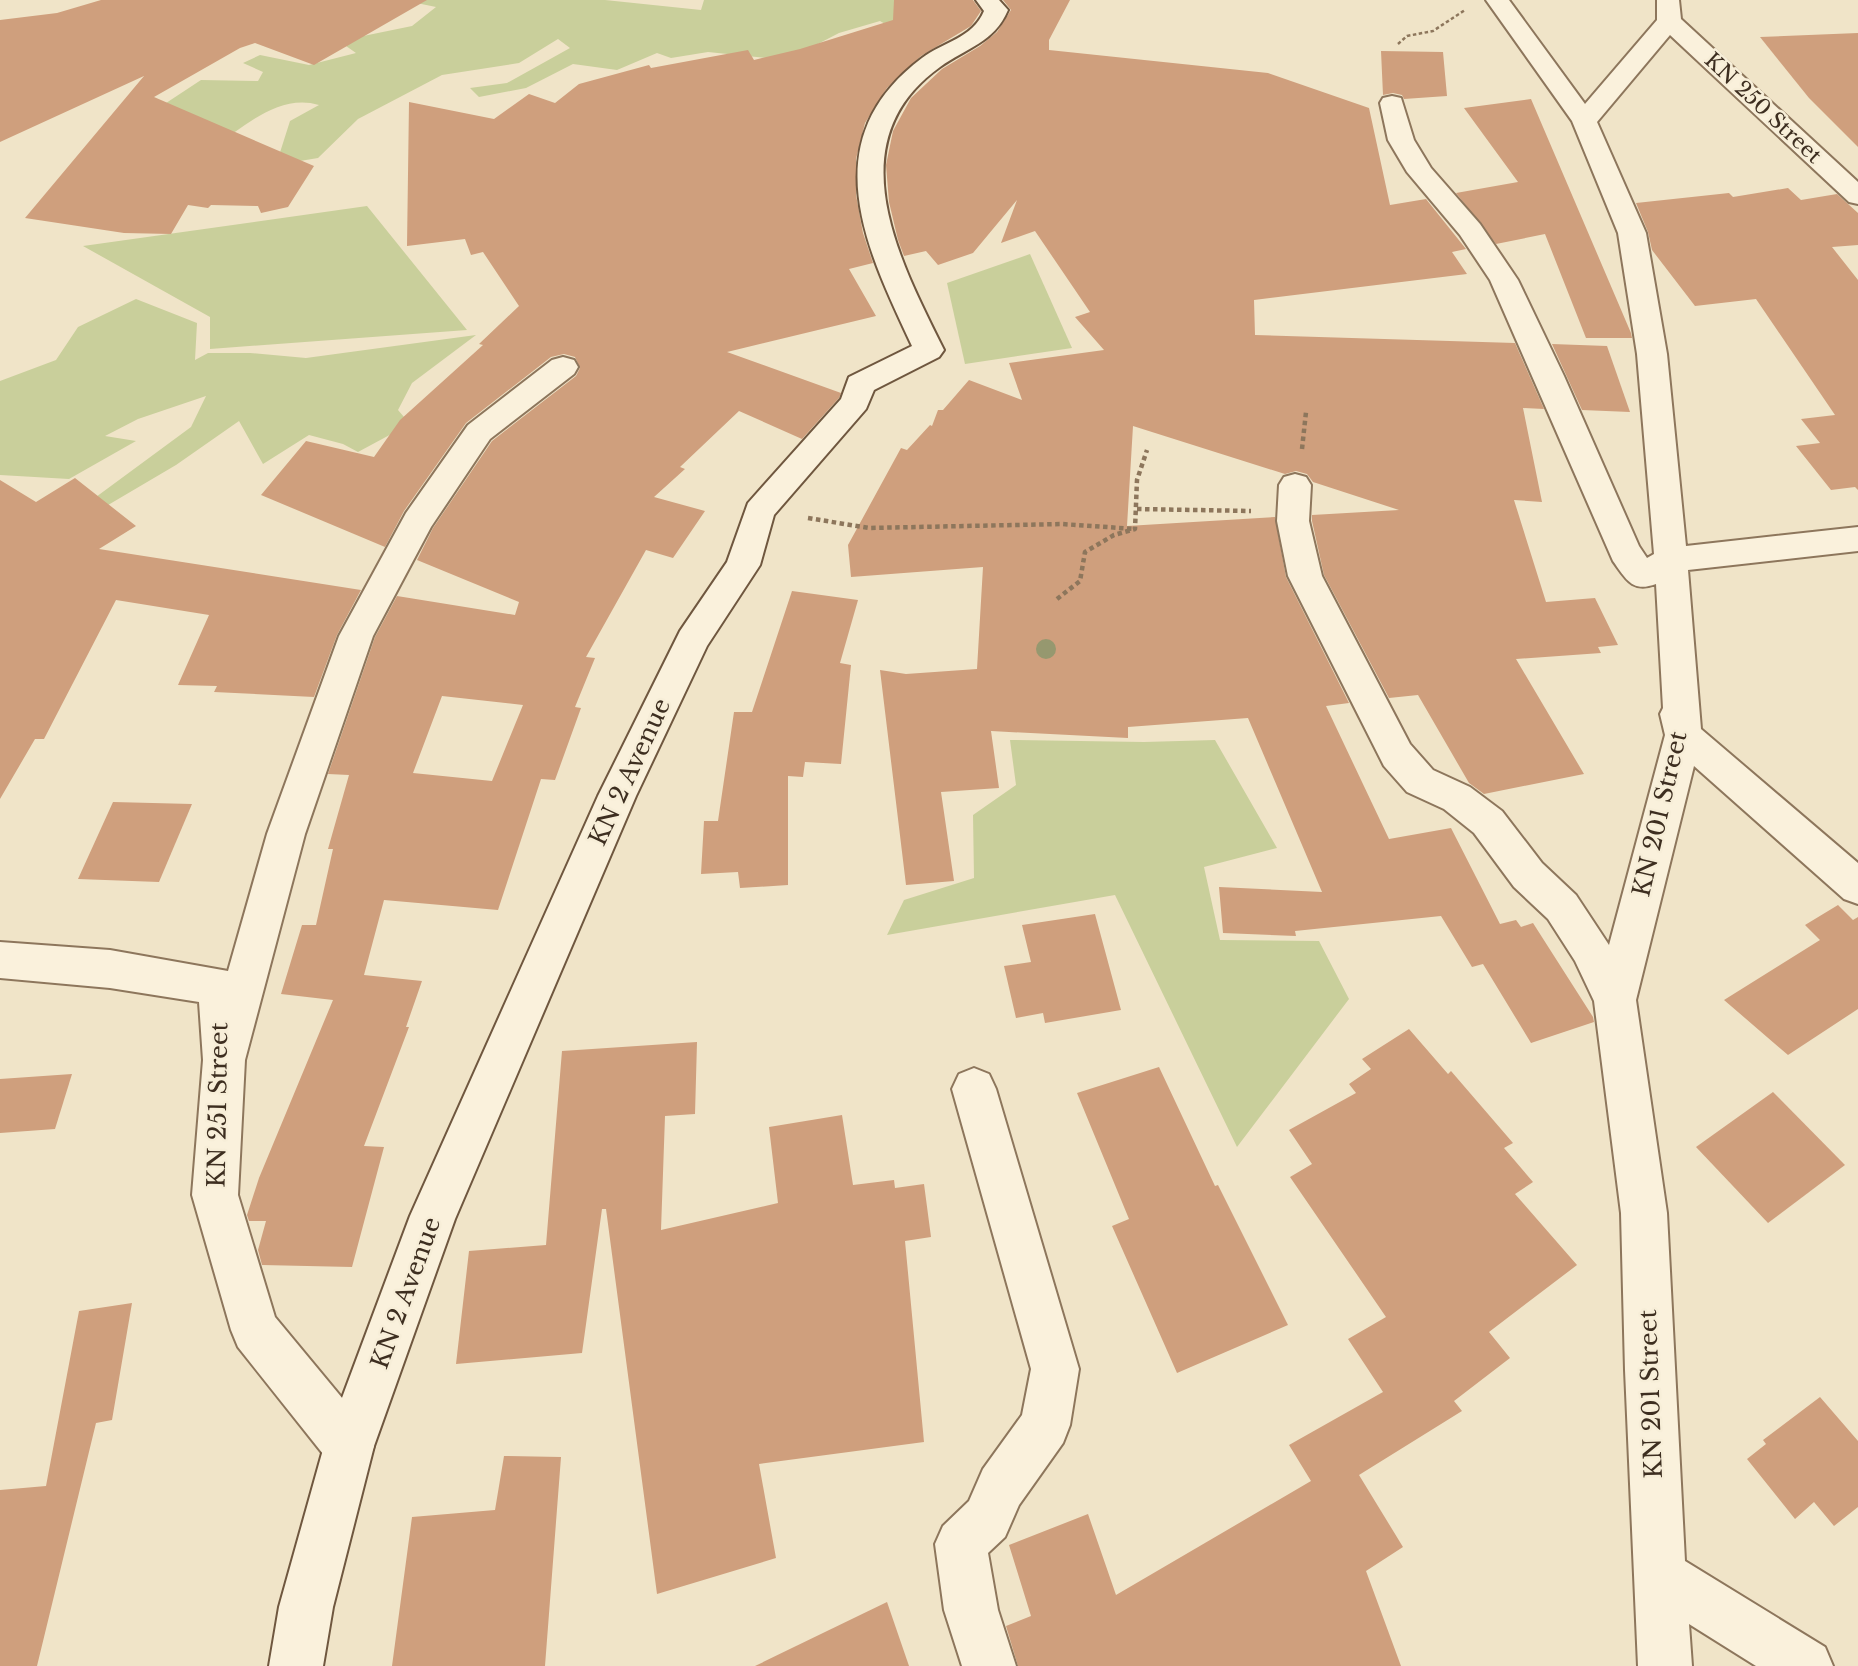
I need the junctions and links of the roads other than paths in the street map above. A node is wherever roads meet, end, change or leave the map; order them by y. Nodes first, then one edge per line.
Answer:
1 (987, 0) edge
2 (1499, 4) edge
3 (1668, 10) edge
4 (1392, 103) dead end
5 (1584, 121) junction
6 (1858, 196) edge
7 (563, 367) dead end
8 (1295, 485) road end
9 (1858, 539) edge
10 (1656, 568) junction
11 (1683, 735) junction
12 (1858, 887) edge
13 (0, 960) edge
14 (1615, 1000) junction
15 (224, 1060) junction
16 (974, 1089) dead end
17 (349, 1446) junction
18 (1659, 1575) junction
19 (296, 1666) edge
20 (989, 1666) edge
21 (1665, 1666) edge
22 (1806, 1666) edge

1 - 17 street, KN 2 Avenue
2 - 5 street, KN 201 Street
3 - 5 street
3 - 6 street, KN 250 Street
4 - 10 street
5 - 10 street, KN 201 Street
7 - 15 street
8 - 14 street
9 - 10 street
10 - 11 street, KN 201 Street
11 - 12 street
11 - 14 street, KN 201 Street
13 - 15 street, KN 251 Street
14 - 18 street, KN 201 Street
15 - 17 street, KN 251 Street
16 - 20 street
17 - 19 street, KN 2 Avenue
18 - 21 street, KN 201 Street
18 - 22 street

